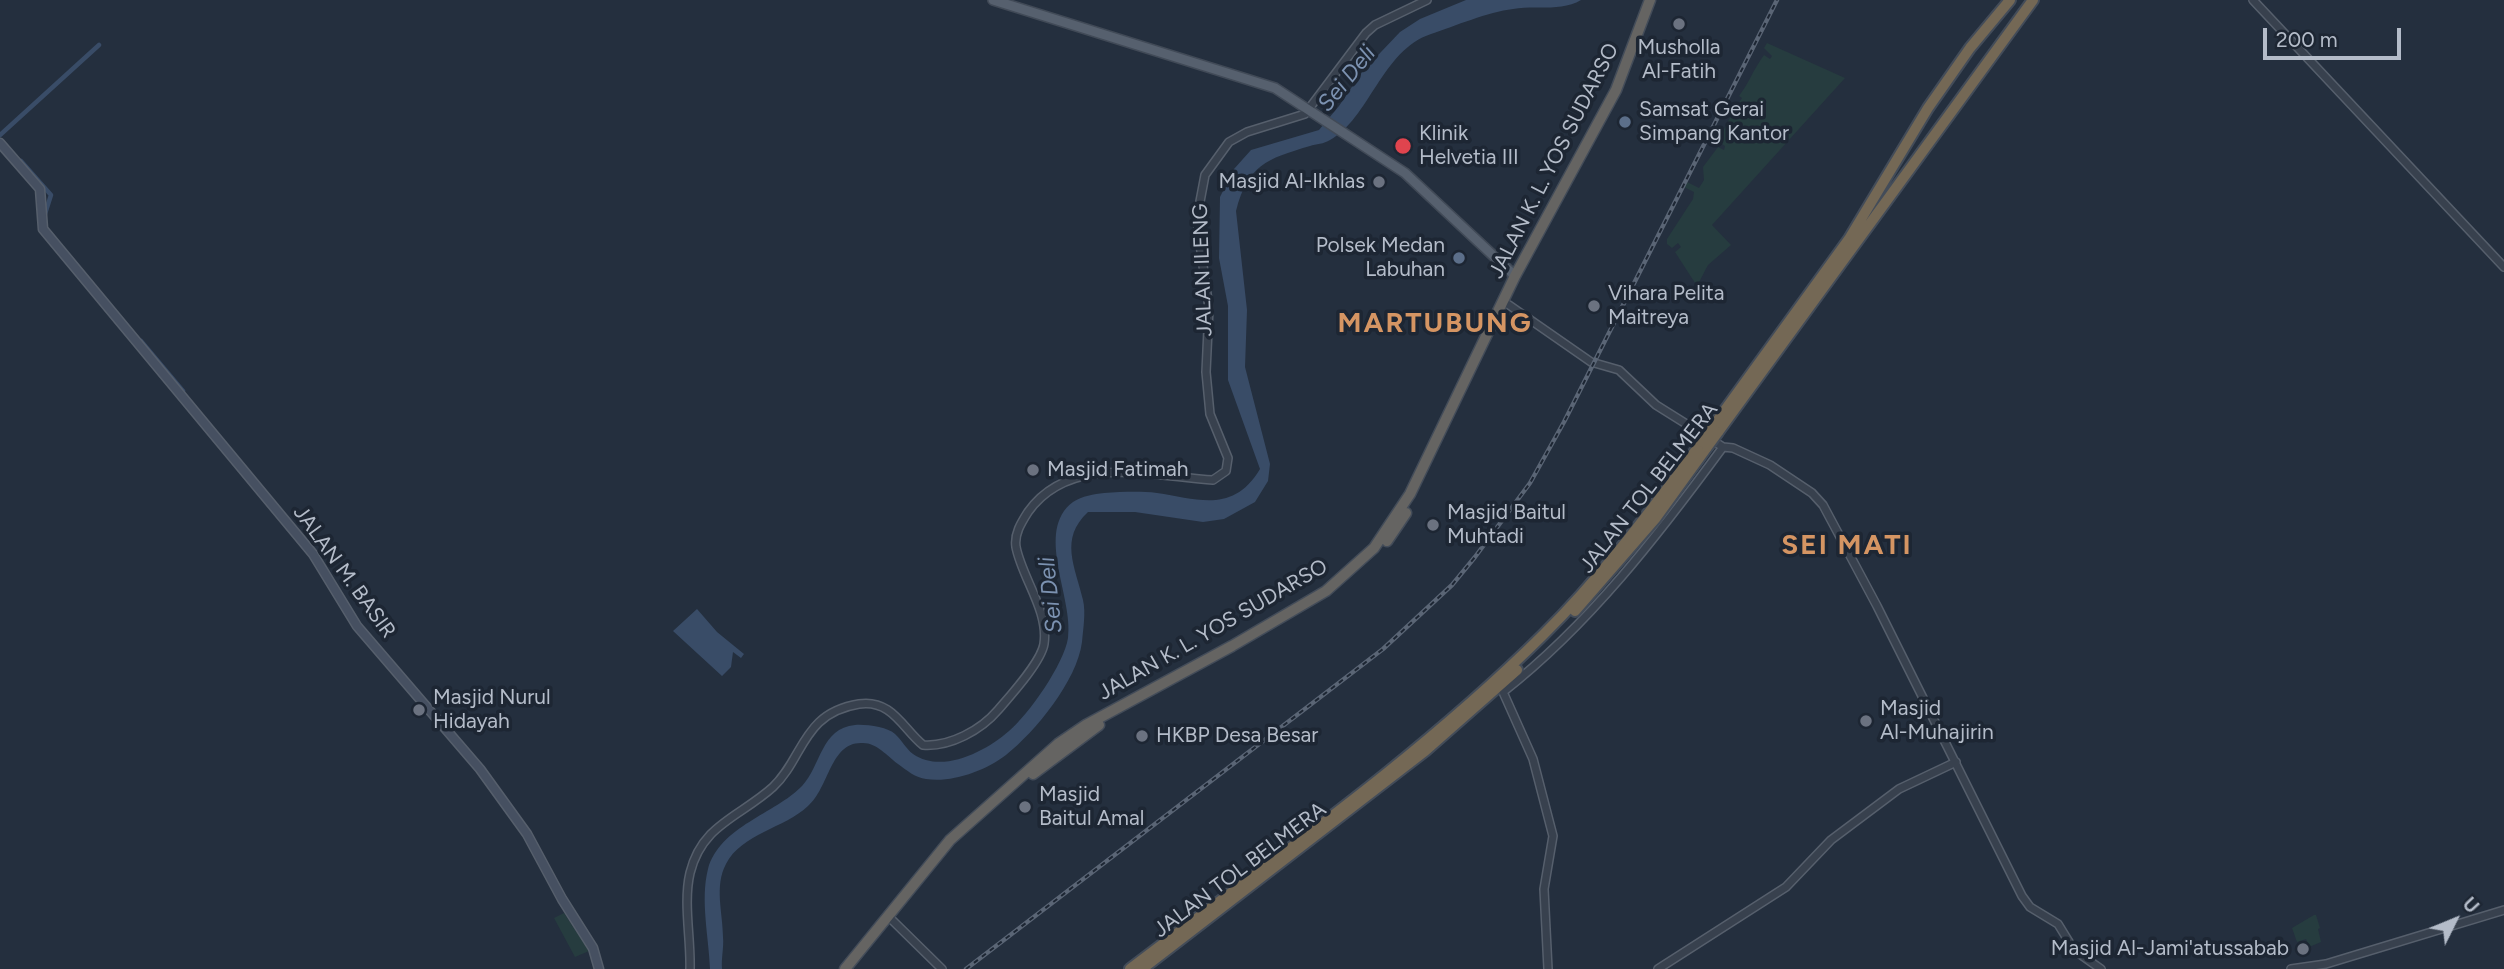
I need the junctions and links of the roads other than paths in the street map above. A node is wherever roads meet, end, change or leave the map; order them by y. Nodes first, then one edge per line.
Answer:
1 (993, 0) edge
2 (1427, 0) edge
3 (1650, 0) edge
4 (1656, 0) edge
5 (2010, 0) edge
6 (2033, 0) edge
7 (2253, 0) edge
8 (1619, 91) junction
9 (1313, 111) junction
10 (0, 142) edge
11 (2447, 203) junction
12 (1526, 256) junction
13 (1498, 261) junction
14 (2504, 261) edge
15 (2504, 267) edge
16 (1518, 278) junction
17 (1509, 305) junction
18 (1492, 332) junction
19 (1715, 430) junction
20 (1703, 440) junction
21 (1723, 447) junction
22 (1956, 762) junction
23 (2504, 910) edge
24 (892, 919) junction
25 (598, 969) edge
26 (690, 969) edge
27 (845, 969) edge
28 (853, 969) edge
29 (942, 969) edge
30 (1130, 969) edge
31 (1142, 969) edge
32 (1548, 969) edge
33 (1658, 969) edge
34 (2101, 969) edge
35 (2291, 969) edge

1 - 9 main road
2 - 9 street
3 - 8 highway, JALAN K. L. YOS SUDARSO
4 - 8 highway, JALAN K. L. YOS SUDARSO
5 - 19 highway, JALAN TOL BELMERA
6 - 19 highway, JALAN TOL BELMERA
7 - 11 street
8 - 12 highway, JALAN K. L. YOS SUDARSO
8 - 16 highway, JALAN K. L. YOS SUDARSO
9 - 13 main road
9 - 26 street, JALAN ILENG
10 - 25 main road, JALAN M. BASIR
11 - 14 street
11 - 15 street
12 - 13 main road
12 - 16 highway, JALAN K. L. YOS SUDARSO
13 - 16 main road
16 - 17 highway, JALAN K. L. YOS SUDARSO
16 - 18 highway, JALAN K. L. YOS SUDARSO
17 - 18 highway, JALAN K. L. YOS SUDARSO
17 - 20 street
18 - 24 highway, JALAN K. L. YOS SUDARSO
19 - 20 highway, JALAN TOL BELMERA, bridge
20 - 21 street
20 - 30 highway, JALAN TOL BELMERA
20 - 31 highway, JALAN TOL BELMERA
21 - 22 street
21 - 32 street
22 - 33 street
22 - 34 street
23 - 35 street
24 - 27 highway, JALAN K. L. YOS SUDARSO
24 - 28 highway, JALAN K. L. YOS SUDARSO
24 - 29 street

